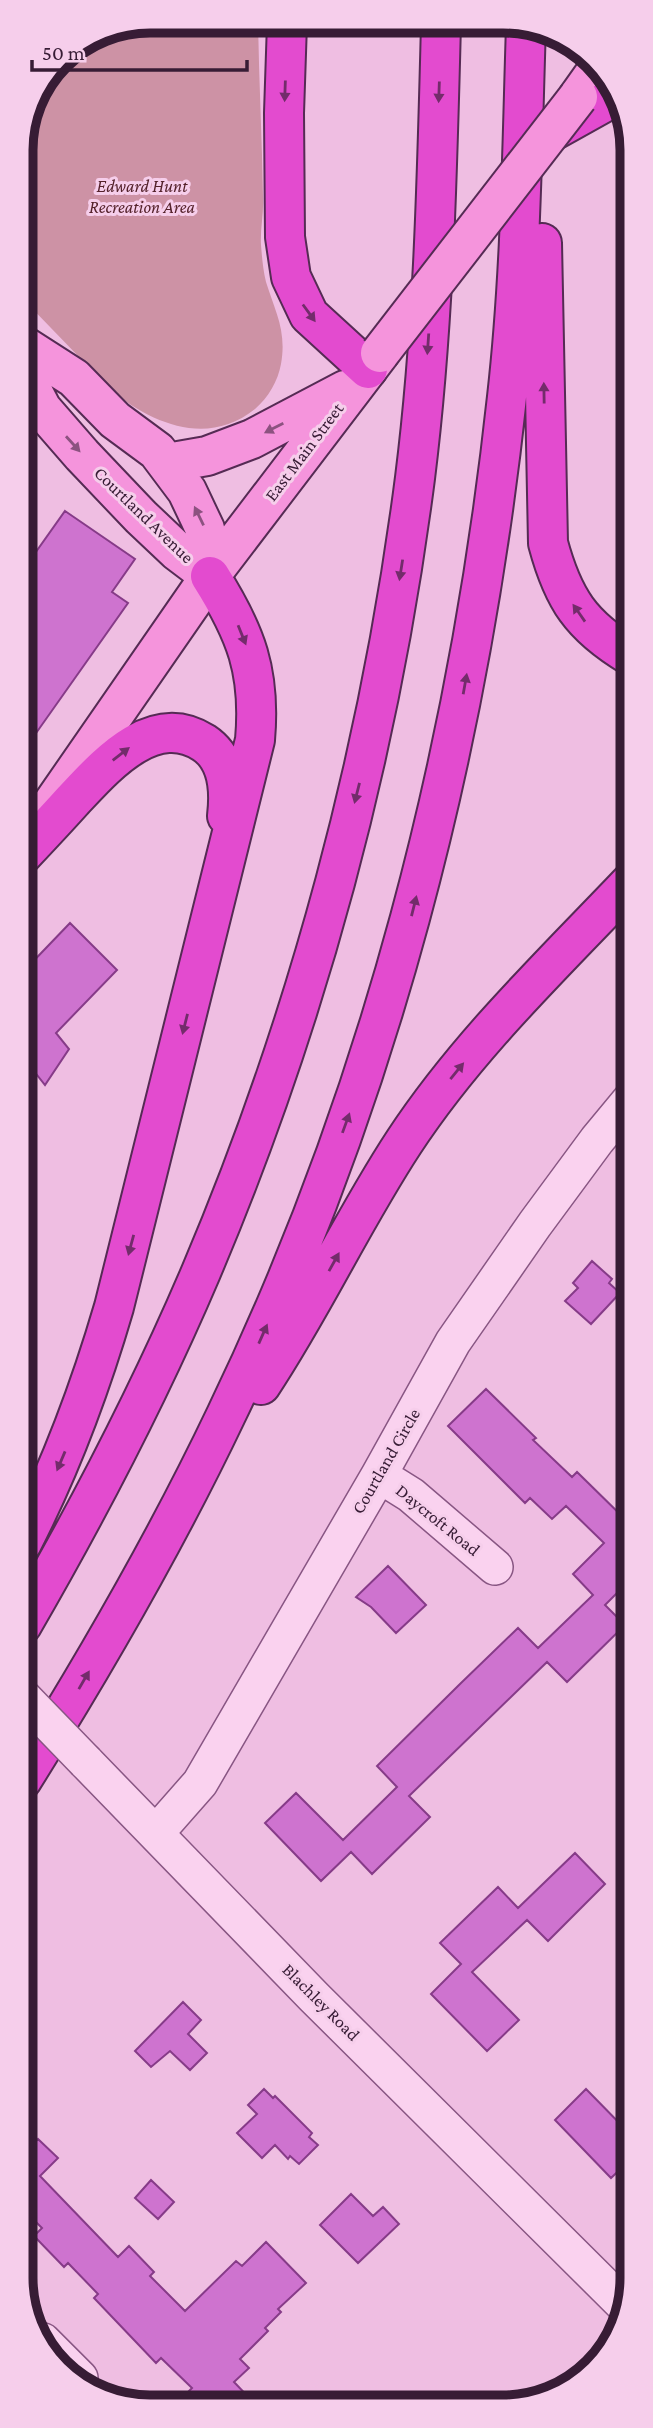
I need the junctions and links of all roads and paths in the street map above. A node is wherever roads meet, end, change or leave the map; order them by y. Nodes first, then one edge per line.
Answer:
1 (287, 33) edge
2 (441, 33) edge
3 (526, 36) edge
4 (539, 39) edge
5 (596, 97) edge
6 (34, 352) edge
7 (368, 369) junction
8 (74, 378) junction
9 (34, 394) edge
10 (42, 409) junction
11 (167, 463) junction
12 (210, 576) junction
13 (620, 649) edge
14 (34, 832) edge
15 (34, 843) edge
16 (620, 894) edge
17 (194, 985) junction
18 (620, 1113) edge
19 (379, 1475) junction
20 (180, 1506) junction
21 (33, 1519) edge
22 (495, 1567) dead end
23 (33, 1605) edge
24 (33, 1708) edge
25 (33, 1761) edge
26 (156, 1833) junction
27 (617, 2298) edge

1 -> 7 highway
2 -> 23 highway
20 -> 3 highway
13 -> 4 highway
5 - 7 main road, East Main Street, bridge
6 - 8 main road, Courtland Avenue
7 -> 11 main road
7 - 12 main road, East Main Street
8 - 10 main road
8 - 11 main road, Courtland Avenue
9 - 10 main road, Courtland Avenue
10 -> 12 main road, Courtland Avenue
12 -> 11 main road, Courtland Avenue
12 - 14 main road, East Main Street
12 -> 17 highway
15 -> 17 highway
20 -> 16 highway
17 -> 21 highway
18 - 19 street, Courtland Circle
19 - 22 street, Daycroft Road
19 - 26 street, Courtland Circle
25 -> 20 highway
24 - 26 street, Blachley Road, bridge
26 - 27 street, Blachley Road

